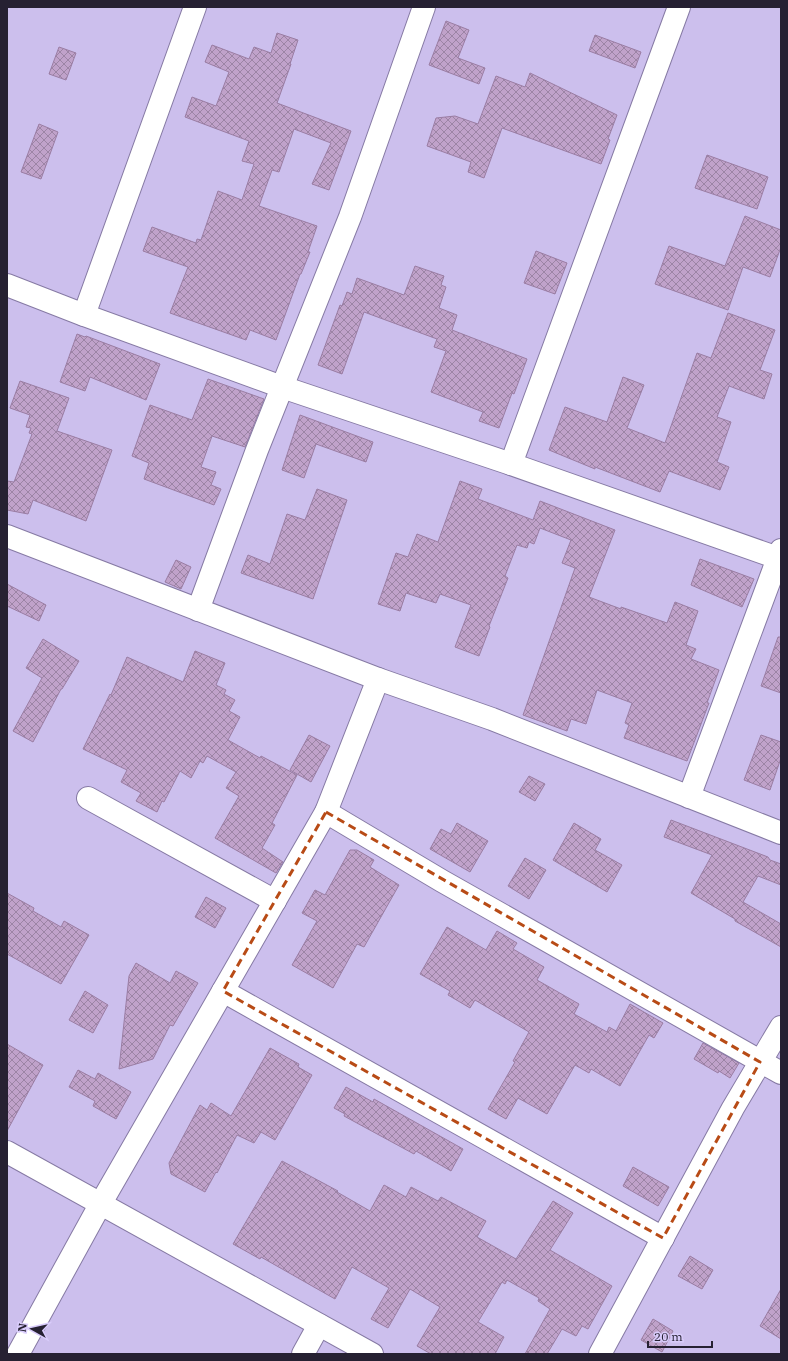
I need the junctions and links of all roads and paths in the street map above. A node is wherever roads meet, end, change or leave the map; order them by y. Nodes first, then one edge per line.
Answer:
1 (195, 7) edge
2 (424, 7) edge
3 (679, 7) edge
4 (7, 285) edge
5 (84, 315) junction
6 (282, 387) junction
7 (511, 464) junction
8 (7, 536) edge
9 (779, 554) edge
10 (198, 610) junction
11 (378, 679) junction
12 (88, 798) dead end
13 (689, 798) junction
14 (326, 812) junction
15 (781, 833) edge
16 (275, 900) junction
17 (223, 991) junction
18 (781, 1027) edge
19 (760, 1062) junction
20 (781, 1073) edge
21 (7, 1152) edge
22 (101, 1203) junction
23 (662, 1238) junction
24 (319, 1325) junction
25 (18, 1354) edge
26 (303, 1354) edge
27 (372, 1354) edge
28 (600, 1354) edge

1 - 5 street
2 - 6 street
3 - 7 street
4 - 5 street
5 - 6 street
6 - 7 street
6 - 10 street
7 - 9 street
8 - 10 street
9 - 13 street
10 - 11 street
11 - 13 street
11 - 14 street
12 - 16 street
13 - 15 street
14 - 16 street
14 - 19 street
16 - 17 street
17 - 22 street
17 - 23 street
18 - 19 street
19 - 20 street
19 - 23 street
21 - 22 street
22 - 24 street
22 - 25 street
23 - 28 street
24 - 26 street
24 - 27 street

